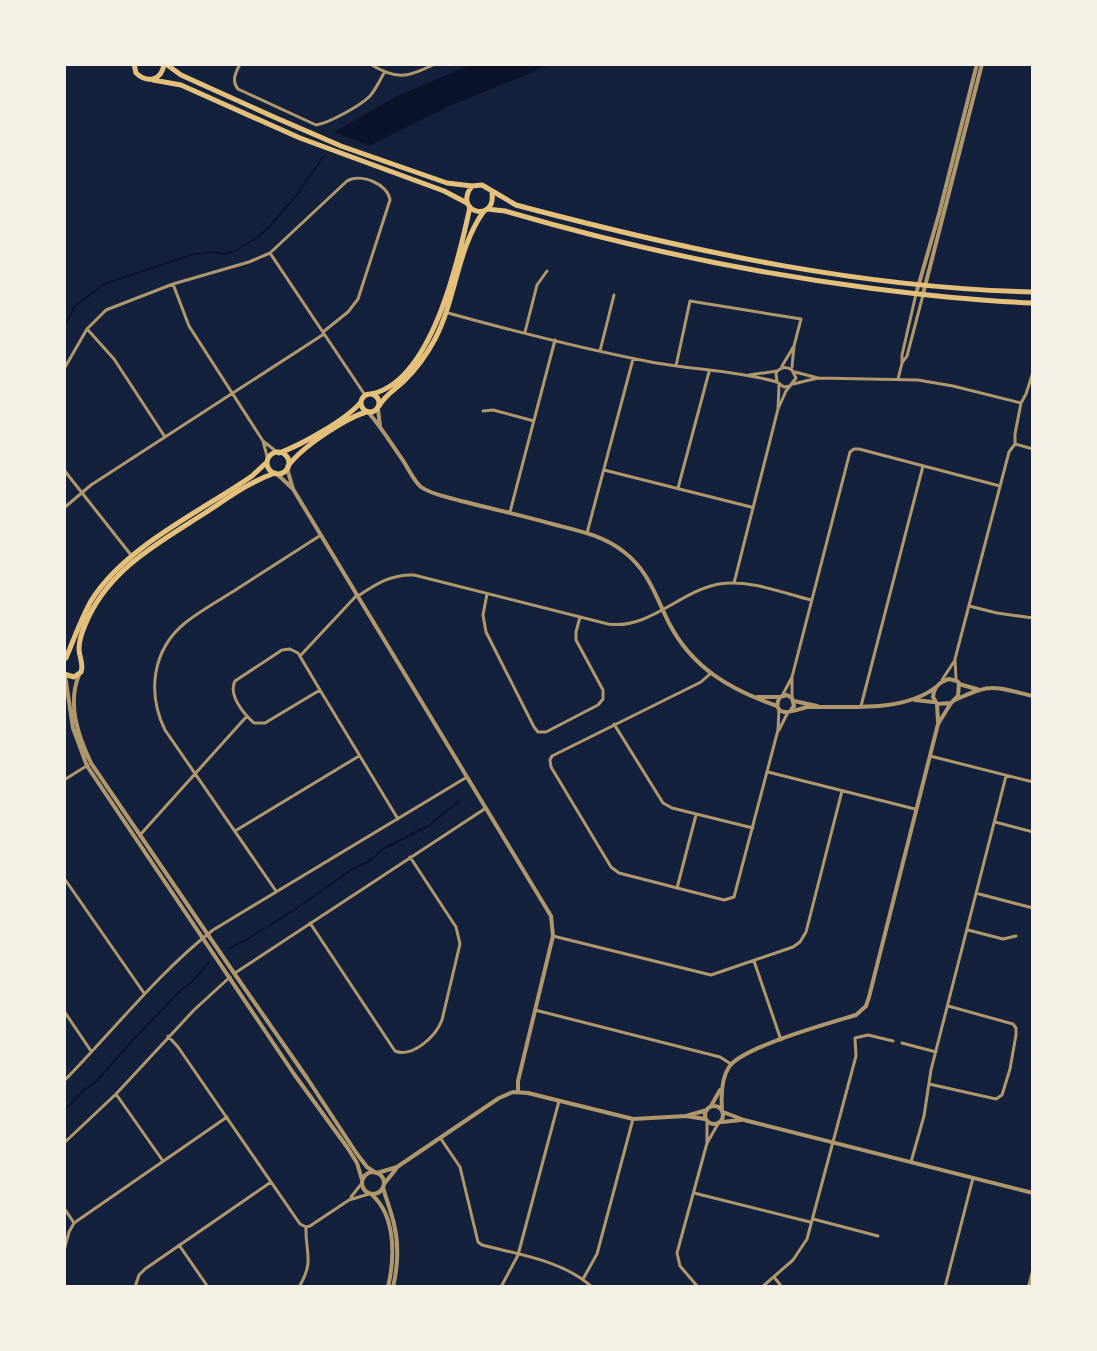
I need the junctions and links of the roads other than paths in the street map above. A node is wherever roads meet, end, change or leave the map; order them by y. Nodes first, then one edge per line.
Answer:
1 (128, 64) edge
2 (134, 64) edge
3 (165, 64) edge
4 (240, 64) edge
5 (370, 64) edge
6 (435, 64) edge
7 (979, 64) edge
8 (136, 72) junction
9 (384, 73) junction
10 (153, 80) junction
11 (472, 186) junction
12 (492, 192) junction
13 (468, 205) junction
14 (486, 210) junction
15 (270, 253) junction
16 (547, 271) dead end
17 (173, 284) junction
18 (922, 284) junction
19 (1033, 292) edge
20 (920, 294) junction
21 (614, 295) dead end
22 (1033, 303) edge
23 (444, 311) junction
24 (87, 329) junction
25 (525, 332) junction
26 (323, 333) junction
27 (555, 340) junction
28 (794, 346) junction
29 (600, 351) junction
30 (633, 358) junction
31 (676, 366) junction
32 (64, 369) edge
33 (779, 370) junction
34 (709, 371) junction
35 (793, 371) junction
36 (1033, 372) edge
37 (749, 375) junction
38 (818, 378) junction
39 (898, 379) junction
40 (778, 383) junction
41 (792, 385) junction
42 (233, 394) junction
43 (368, 395) junction
44 (361, 402) junction
45 (1021, 403) junction
46 (378, 408) junction
47 (778, 409) junction
48 (483, 411) dead end
49 (367, 412) junction
50 (534, 421) junction
51 (380, 426) junction
52 (165, 437) junction
53 (263, 441) junction
54 (1015, 444) junction
55 (1033, 449) edge
56 (278, 453) junction
57 (267, 461) junction
58 (923, 466) junction
59 (288, 467) junction
60 (64, 470) edge
61 (604, 470) junction
62 (276, 474) junction
63 (1000, 486) junction
64 (678, 488) junction
65 (293, 489) junction
66 (82, 493) junction
67 (64, 508) edge
68 (753, 508) junction
69 (510, 512) junction
70 (587, 533) junction
71 (321, 535) junction
72 (133, 557) junction
73 (734, 583) junction
74 (488, 594) junction
75 (357, 595) junction
76 (811, 600) junction
77 (969, 606) junction
78 (663, 609) junction
79 (580, 617) junction
80 (1033, 618) edge
81 (300, 656) junction
82 (65, 659) edge
83 (955, 659) junction
84 (81, 661) junction
85 (65, 674) edge
86 (710, 674) junction
87 (79, 675) junction
88 (792, 677) junction
89 (958, 682) junction
90 (938, 685) junction
91 (320, 690) junction
92 (980, 690) junction
93 (781, 696) junction
94 (1033, 696) edge
95 (755, 697) junction
96 (793, 699) junction
97 (912, 700) junction
98 (953, 701) junction
99 (936, 703) junction
100 (778, 707) junction
101 (819, 707) junction
102 (861, 707) junction
103 (789, 711) junction
104 (247, 716) junction
105 (614, 724) junction
106 (938, 724) junction
107 (778, 730) junction
108 (359, 756) junction
109 (930, 756) junction
110 (89, 764) junction
111 (768, 772) junction
112 (195, 774) junction
113 (1006, 776) junction
114 (467, 777) junction
115 (64, 780) edge
116 (1033, 782) edge
117 (842, 791) junction
118 (486, 808) junction
119 (916, 809) junction
120 (696, 814) junction
121 (398, 819) junction
122 (995, 822) junction
123 (753, 828) junction
124 (235, 831) junction
125 (1033, 832) edge
126 (138, 838) junction
127 (410, 857) junction
128 (64, 878) edge
129 (677, 888) junction
130 (276, 892) junction
131 (977, 893) junction
132 (1033, 908) edge
133 (310, 923) junction
134 (968, 930) junction
135 (205, 936) junction
136 (553, 936) junction
137 (1016, 936) dead end
138 (754, 961) junction
139 (232, 975) junction
140 (145, 995) junction
141 (948, 1006) junction
142 (535, 1010) junction
143 (64, 1011) edge
144 (168, 1036) junction
145 (781, 1040) junction
146 (893, 1041) dead end
147 (902, 1043) dead end
148 (92, 1052) junction
149 (936, 1052) junction
150 (731, 1064) junction
151 (64, 1081) edge
152 (929, 1084) junction
153 (721, 1088) junction
154 (518, 1092) junction
155 (116, 1094) junction
156 (559, 1101) junction
157 (708, 1108) junction
158 (722, 1111) junction
159 (686, 1116) junction
160 (227, 1117) junction
161 (633, 1119) junction
162 (706, 1120) junction
163 (744, 1120) junction
164 (719, 1123) junction
165 (440, 1137) junction
166 (64, 1143) edge
167 (707, 1143) junction
168 (833, 1143) junction
169 (163, 1161) junction
170 (911, 1162) junction
171 (397, 1167) junction
172 (376, 1173) junction
173 (973, 1178) junction
174 (271, 1182) junction
175 (362, 1182) junction
176 (384, 1186) junction
177 (694, 1193) junction
178 (1033, 1193) edge
179 (370, 1194) junction
180 (349, 1200) junction
181 (64, 1208) edge
182 (812, 1221) junction
183 (74, 1223) junction
184 (306, 1227) junction
185 (878, 1236) dead end
186 (179, 1245) junction
187 (64, 1250) edge
188 (518, 1255) junction
189 (1033, 1271) edge
190 (774, 1277) junction
191 (583, 1279) junction
192 (135, 1287) edge
193 (208, 1287) edge
194 (299, 1287) edge
195 (390, 1287) edge
196 (501, 1287) edge
197 (592, 1287) edge
198 (698, 1287) edge
199 (762, 1287) edge
200 (782, 1287) edge
201 (945, 1287) edge
202 (1029, 1287) edge

1 - 8 main road
2 - 8 main road
3 - 10 main road
3 - 11 main road
4 - 9 street
5 - 9 street
6 - 9 street
7 - 18 street
8 - 10 main road
10 - 13 main road
11 - 12 main road
11 - 13 main road
12 - 14 main road
12 - 18 main road
13 - 14 main road
13 - 23 main road
14 - 20 main road
14 - 23 main road
15 - 17 street
15 - 26 street
15 - 26 street
16 - 25 street
17 - 24 street
17 - 42 street
18 - 19 main road
18 - 20 street
20 - 22 main road
20 - 39 street
21 - 29 street
23 - 25 street
23 - 43 main road
23 - 46 main road
24 - 32 street
24 - 52 street
25 - 27 street
26 - 42 street
26 - 43 street
27 - 29 street
27 - 50 street
28 - 31 street
28 - 33 street
28 - 35 street
29 - 30 street
30 - 31 street
30 - 61 street
31 - 34 street
33 - 35 street
33 - 37 street
33 - 40 street
34 - 37 street
34 - 64 street
35 - 38 street
35 - 41 street
36 - 45 street
37 - 40 street
38 - 39 street
38 - 41 street
39 - 45 street
40 - 41 street
40 - 47 street
41 - 47 street
42 - 52 street
42 - 53 street
43 - 44 main road
43 - 46 main road
44 - 49 main road
44 - 56 main road
45 - 54 street
46 - 49 main road
46 - 51 street
47 - 68 street
48 - 50 street
49 - 51 street
49 - 59 main road
50 - 69 street
51 - 69 street
52 - 66 street
53 - 56 street
53 - 57 street
54 - 55 street
54 - 63 street
56 - 57 main road
56 - 59 main road
57 - 62 main road
57 - 72 main road
58 - 63 street
58 - 76 street
58 - 102 street
59 - 62 main road
59 - 65 street
60 - 66 street
61 - 64 street
61 - 70 street
62 - 65 street
62 - 72 main road
63 - 77 street
64 - 68 street
65 - 71 street
66 - 67 street
66 - 72 street
68 - 73 street
69 - 70 street
70 - 78 street
71 - 75 street
71 - 112 street
72 - 82 main road
72 - 84 main road
73 - 76 street
73 - 78 street
74 - 75 street
74 - 79 street
74 - 79 street
75 - 81 street
75 - 114 street
76 - 88 street
77 - 80 street
77 - 83 street
78 - 79 street
78 - 86 street
81 - 91 street
81 - 104 street
82 - 84 main road
83 - 89 street
83 - 90 street
84 - 87 main road
85 - 87 main road
85 - 110 street
86 - 95 street
86 - 105 street
87 - 110 street
88 - 93 street
88 - 96 street
89 - 90 street
89 - 92 street
89 - 98 street
90 - 97 street
90 - 99 street
91 - 104 street
91 - 108 street
92 - 94 street
92 - 98 street
93 - 95 street
93 - 96 street
93 - 100 street
95 - 100 street
96 - 101 street
96 - 103 street
97 - 99 street
97 - 102 street
98 - 99 street
98 - 106 street
99 - 106 street
100 - 103 street
100 - 107 street
101 - 102 street
101 - 103 street
103 - 107 street
104 - 112 street
105 - 120 street
105 - 129 street
106 - 109 street
107 - 111 street
108 - 121 street
108 - 124 street
109 - 113 street
109 - 119 street
110 - 115 street
110 - 126 street
111 - 117 street
111 - 123 street
112 - 124 street
112 - 126 street
113 - 116 street
113 - 122 street
114 - 118 street
114 - 121 street
117 - 119 street
117 - 138 street
118 - 127 street
118 - 136 street
119 - 145 street
120 - 123 street
120 - 129 street
121 - 130 street
122 - 125 street
122 - 131 street
123 - 129 street
124 - 130 street
126 - 135 street
127 - 133 street
127 - 133 street
128 - 140 street
130 - 135 street
131 - 132 street
131 - 134 street
133 - 139 street
134 - 137 street
134 - 141 street
135 - 139 street
135 - 140 street
136 - 138 street
136 - 142 street
138 - 145 street
139 - 144 street
139 - 172 street
139 - 175 street
140 - 148 street
141 - 149 street
141 - 152 street
142 - 150 street
142 - 154 street
143 - 148 street
144 - 155 street
144 - 160 street
145 - 150 street
146 - 168 street
147 - 149 street
148 - 151 street
149 - 152 street
150 - 153 street
152 - 170 street
153 - 157 street
153 - 158 street
154 - 156 street
154 - 165 street
155 - 166 street
155 - 169 street
156 - 161 street
156 - 188 street
157 - 158 street
157 - 159 street
157 - 162 street
158 - 163 street
158 - 164 street
159 - 161 street
159 - 162 street
160 - 169 street
160 - 174 street
161 - 191 street
162 - 164 street
162 - 167 street
163 - 164 street
163 - 168 street
164 - 167 street
165 - 171 street
165 - 188 street
167 - 177 street
168 - 170 street
168 - 182 street
169 - 183 street
170 - 173 street
171 - 172 street
171 - 176 street
172 - 175 street
172 - 176 street
173 - 178 street
173 - 201 street
174 - 184 street
174 - 186 street
175 - 179 street
175 - 180 street
176 - 179 street
176 - 195 street
177 - 182 street
177 - 198 street
179 - 180 street
179 - 195 street
180 - 184 street
181 - 183 street
182 - 185 street
182 - 190 street
183 - 187 street
184 - 194 street
186 - 192 street
186 - 193 street
188 - 191 street
188 - 196 street
189 - 202 street
190 - 199 street
190 - 200 street
191 - 197 street

